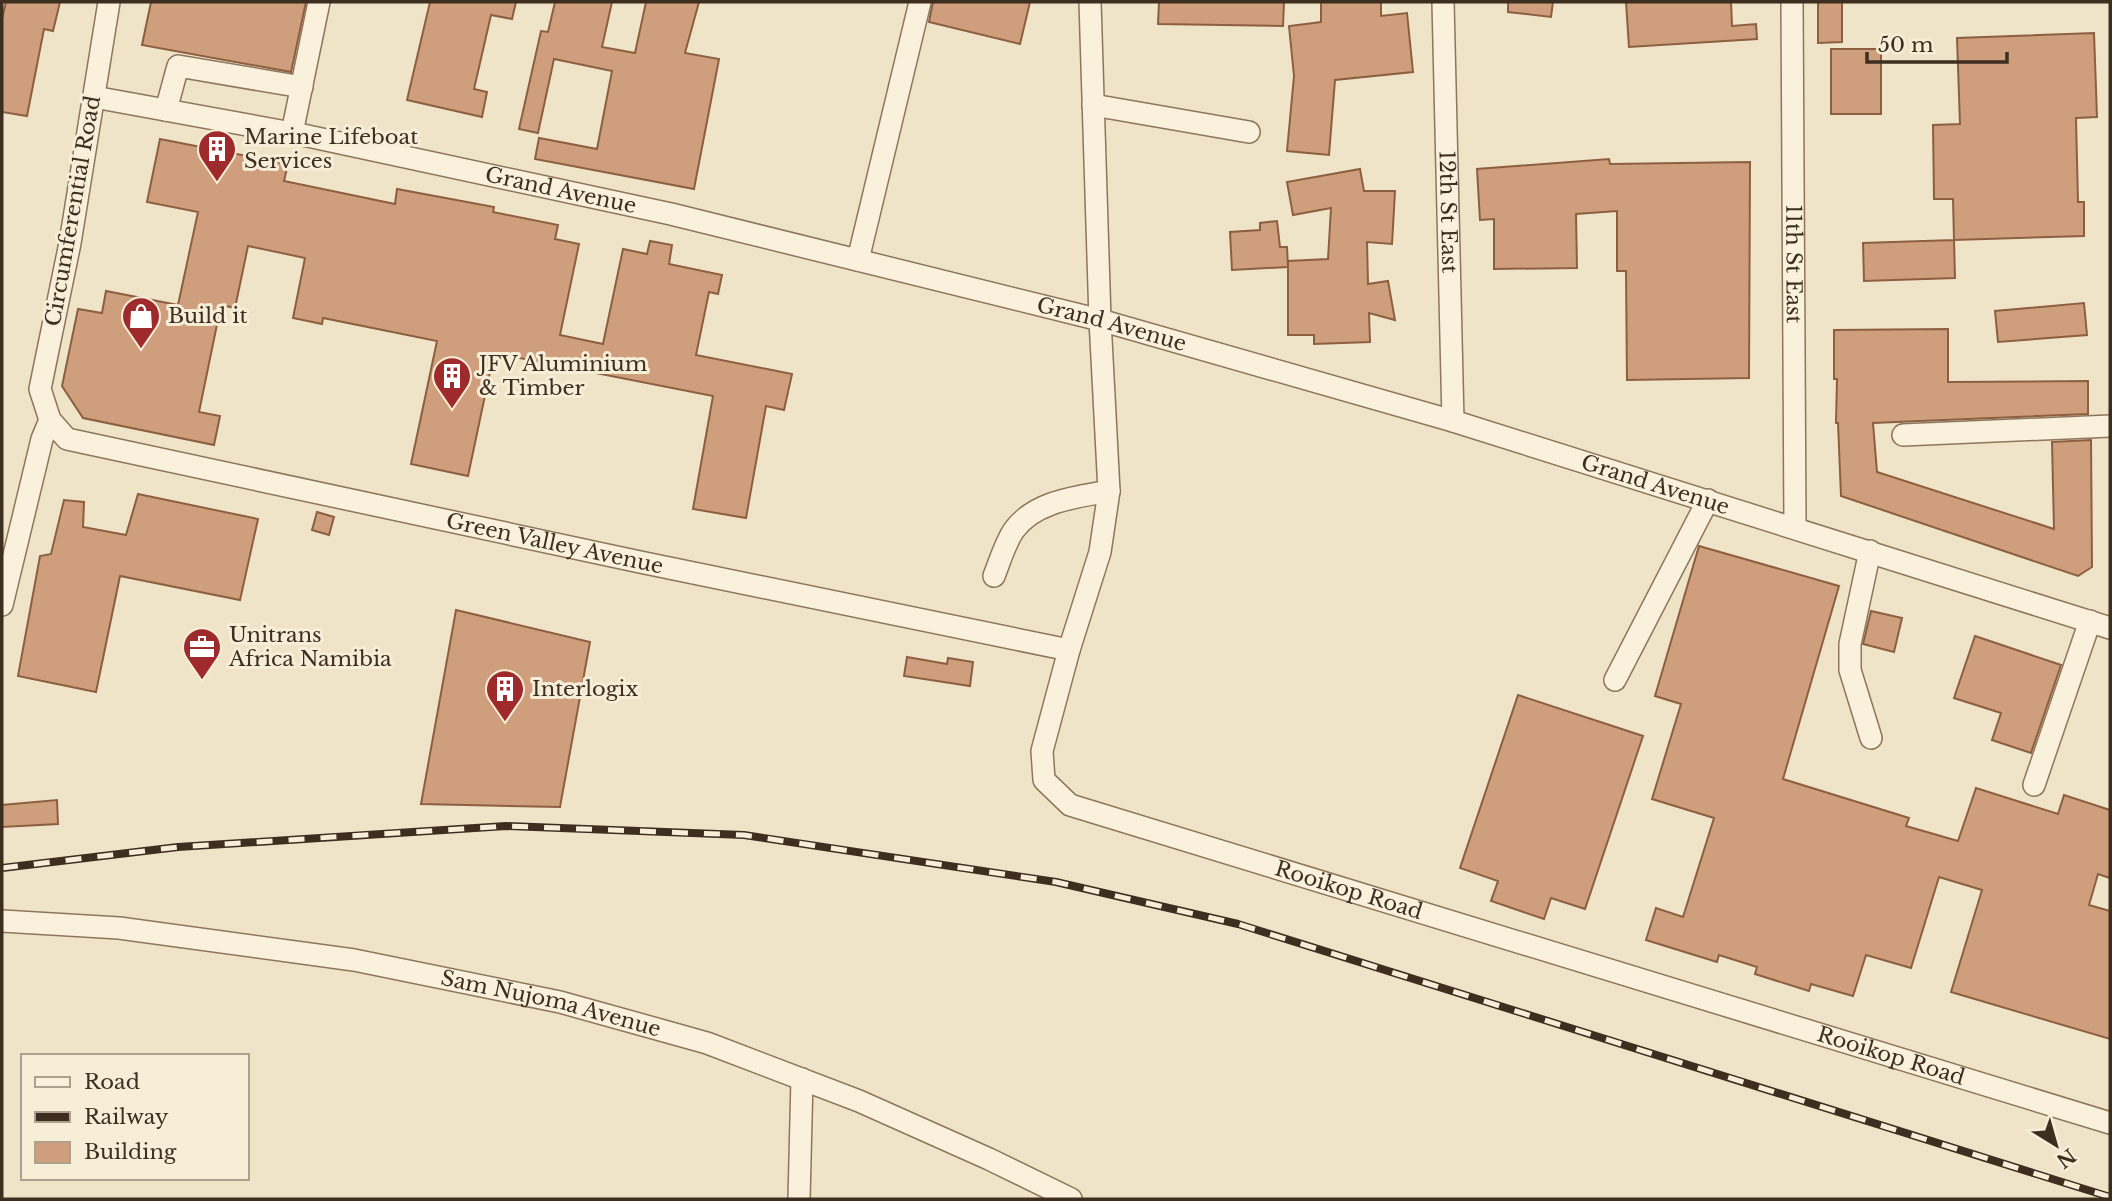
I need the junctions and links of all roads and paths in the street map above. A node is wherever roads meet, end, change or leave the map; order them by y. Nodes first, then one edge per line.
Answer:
1 (109, 2) edge
2 (319, 2) edge
3 (920, 2) edge
4 (1090, 2) edge
5 (1443, 2) edge
6 (1792, 2) edge
7 (302, 87) junction
8 (94, 97) junction
9 (1093, 105) junction
10 (166, 110) junction
11 (1249, 132) dead end
12 (292, 133) junction
13 (858, 260) junction
14 (1100, 320) junction
15 (50, 420) junction
16 (1453, 421) junction
17 (2110, 426) edge
18 (1903, 435) dead end
19 (1109, 491) junction
20 (1708, 500) junction
21 (1795, 527) junction
22 (1870, 551) junction
23 (994, 576) dead end
24 (2, 605) edge
25 (2090, 621) junction
26 (2110, 628) edge
27 (1069, 650) junction
28 (1615, 680) dead end
29 (1871, 738) dead end
30 (2034, 785) dead end
31 (2, 921) edge
32 (802, 1079) junction
33 (2110, 1124) edge
34 (799, 1199) edge
35 (1071, 1199) edge

1 - 8 street, Circumferential Road
2 - 7 street
3 - 13 street
4 - 9 street, Rooikop Road
5 - 16 street, 12th St East
6 - 21 street, 11th St East
7 - 10 street
7 - 12 street
8 - 10 street, Grand Avenue
8 - 15 street, Circumferential Road
9 - 11 street
9 - 14 street, Rooikop Road
10 - 12 street, Grand Avenue
12 - 13 street, Grand Avenue
13 - 14 street, Grand Avenue
14 - 16 street, Grand Avenue
14 - 19 street, Rooikop Road
15 - 24 street
15 - 27 street, Green Valley Avenue
16 - 20 street, Grand Avenue
17 - 18 street
19 - 23 street
19 - 27 street, Rooikop Road
20 - 21 street, Grand Avenue
20 - 28 street
21 - 22 street, Grand Avenue
22 - 25 street, Grand Avenue
22 - 29 street
25 - 26 street, Grand Avenue
25 - 30 street
27 - 33 street, Rooikop Road
31 - 32 street, Sam Nujoma Avenue
32 - 34 street
32 - 35 street, Sam Nujoma Avenue

